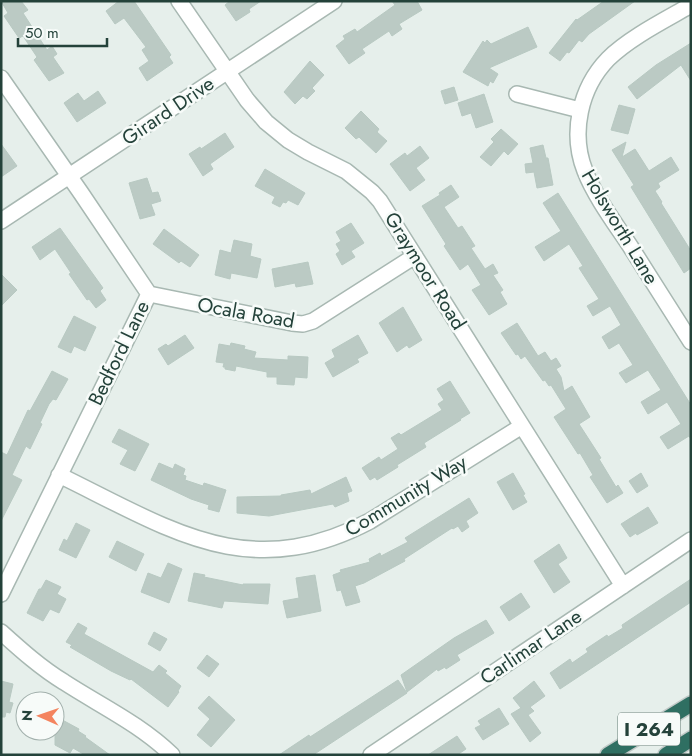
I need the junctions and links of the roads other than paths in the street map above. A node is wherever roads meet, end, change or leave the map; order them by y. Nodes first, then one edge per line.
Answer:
1 (179, 1) edge
2 (334, 1) edge
3 (691, 5) edge
4 (228, 72) junction
5 (1, 78) edge
6 (517, 94) dead end
7 (580, 110) junction
8 (69, 176) junction
9 (1, 221) edge
10 (416, 256) junction
11 (149, 294) junction
12 (691, 342) edge
13 (522, 426) junction
14 (59, 475) junction
15 (691, 540) edge
16 (623, 586) junction
17 (1, 594) edge
18 (1, 632) edge
19 (691, 704) edge
20 (691, 739) edge
21 (172, 755) edge
22 (371, 755) edge
23 (608, 755) edge
24 (666, 755) edge

1 - 4 street, Graymoor Road
2 - 4 street, Girard Drive
3 - 7 street, Holsworth Lane
4 - 8 street, Girard Drive
4 - 10 street, Graymoor Road
5 - 8 street, Bedford Lane
6 - 7 street
7 - 12 street, Holsworth Lane
8 - 9 street, Girard Drive
8 - 11 street, Bedford Lane
10 - 11 street, Ocala Road
10 - 13 street, Graymoor Road
11 - 14 street, Bedford Lane
13 - 14 street, Community Way
13 - 16 street, Graymoor Road
14 - 17 street, Bedford Lane
15 - 16 street, Carlimar Lane
16 - 22 street, Carlimar Lane
18 - 21 street
19 - 23 highway, I 264
20 - 24 highway, I 264

